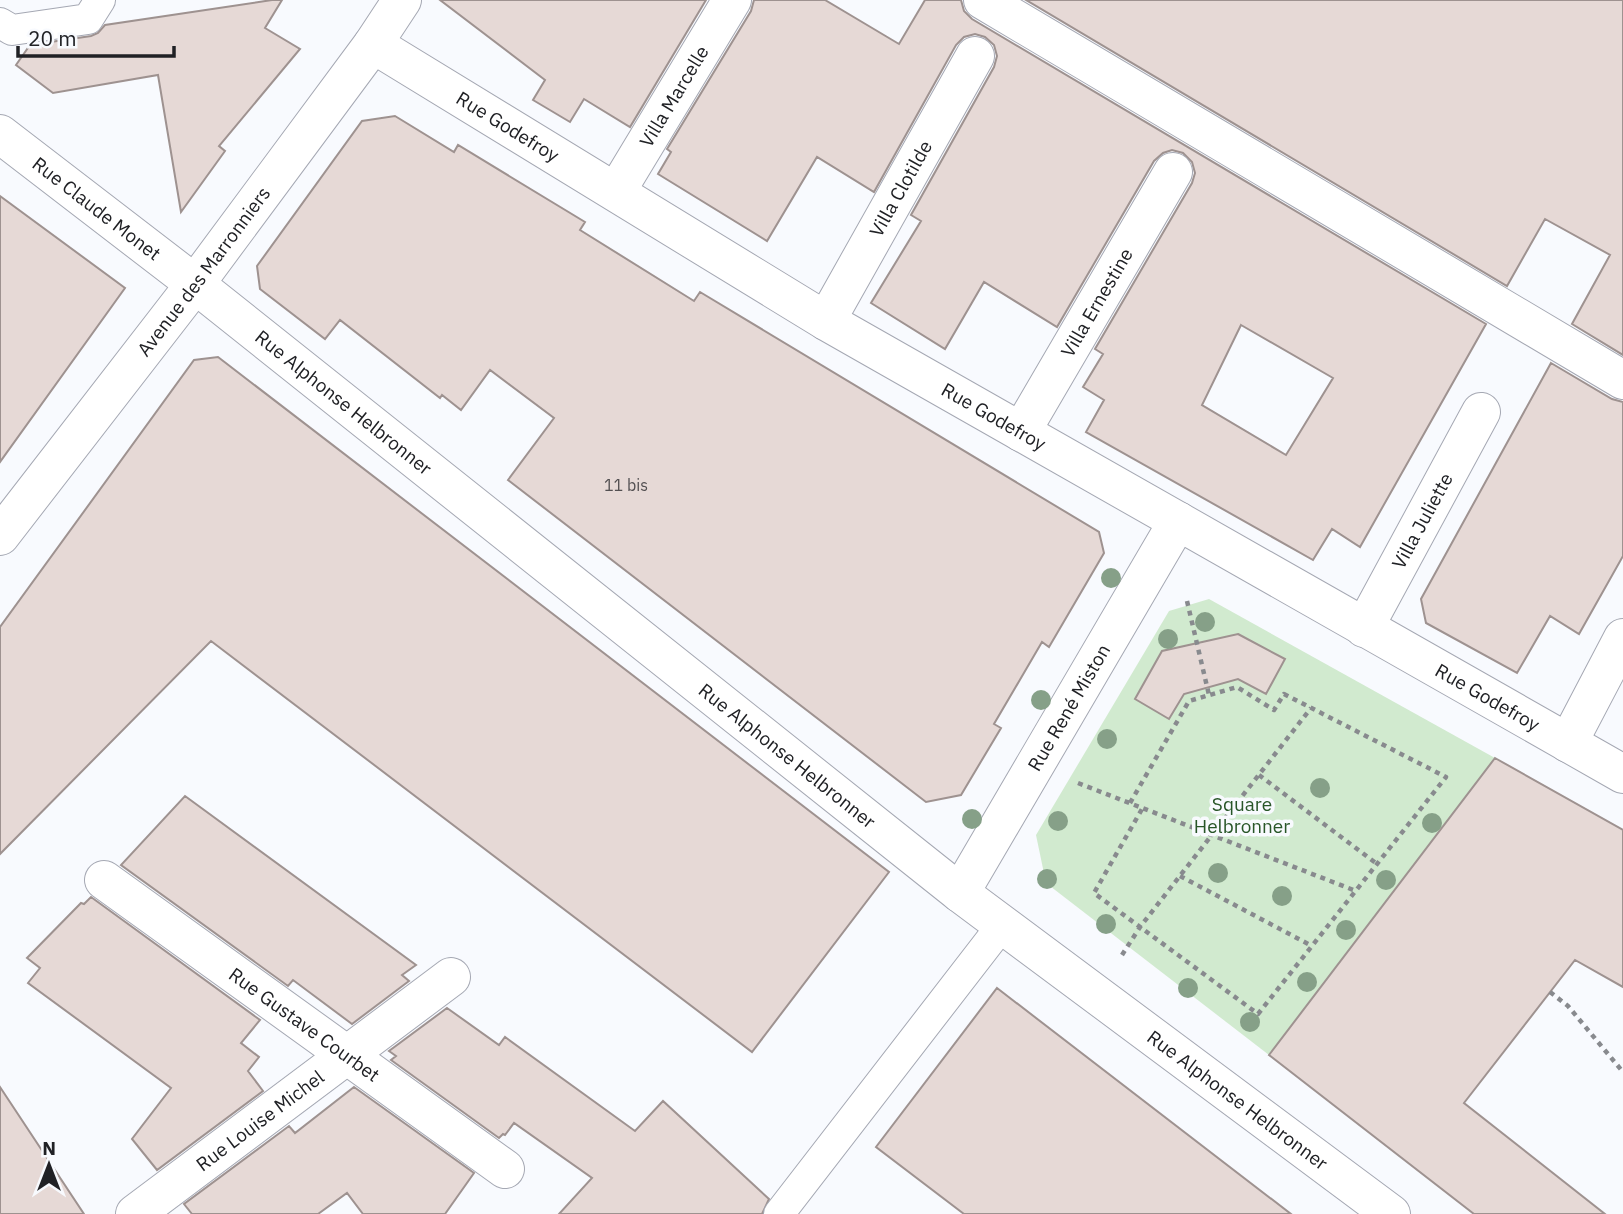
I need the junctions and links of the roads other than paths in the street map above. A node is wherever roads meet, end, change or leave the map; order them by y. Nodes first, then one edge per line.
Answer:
1 (100, 0) edge
2 (402, 0) edge
3 (732, 0) edge
4 (984, 0) edge
5 (4, 33) edge
6 (373, 44) junction
7 (975, 56) dead end
8 (0, 134) edge
9 (1173, 172) dead end
10 (616, 192) junction
11 (195, 284) junction
12 (826, 321) junction
13 (1623, 380) edge
14 (1481, 412) dead end
15 (1021, 432) junction
16 (1178, 522) junction
17 (0, 536) edge
18 (1364, 628) junction
19 (1623, 638) edge
20 (1568, 743) junction
21 (1623, 774) edge
22 (104, 880) dead end
23 (960, 893) junction
24 (1003, 924) junction
25 (451, 977) dead end
26 (348, 1056) junction
27 (505, 1169) dead end
28 (135, 1214) edge
29 (779, 1214) edge
30 (1391, 1214) edge

1 - 5 lane
2 - 6 street, Avenue des Marronniers
3 - 10 street, Villa Marcelle
4 - 13 street
6 - 10 street, Rue Godefroy
6 - 11 street, Avenue des Marronniers
7 - 12 street, Villa Clotilde
8 - 11 street, Rue Claude Monet
9 - 15 street, Villa Ernestine
10 - 12 street, Rue Godefroy
11 - 17 street, Avenue des Marronniers
11 - 23 street, Rue Alphonse Helbronner
12 - 15 street, Rue Godefroy
14 - 18 street, Villa Juliette
15 - 16 street, Rue Godefroy
16 - 18 street, Rue Godefroy
16 - 23 street, Rue René Miston
18 - 20 street, Rue Godefroy
19 - 20 street
20 - 21 street, Rue Godefroy
22 - 26 street, Rue Gustave Courbet
23 - 24 street, Rue Alphonse Helbronner
24 - 29 lane
24 - 30 street, Rue Alphonse Helbronner
25 - 26 street, Rue Louise Michel
26 - 27 street, Rue Gustave Courbet
26 - 28 street, Rue Louise Michel

